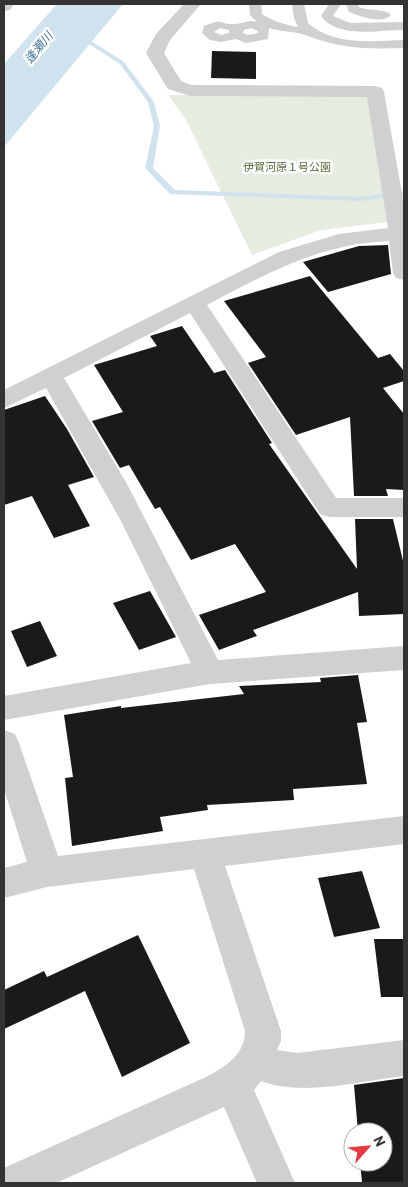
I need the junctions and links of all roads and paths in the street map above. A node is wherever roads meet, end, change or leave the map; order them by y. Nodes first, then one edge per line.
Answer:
1 (193, 4) edge
2 (255, 4) edge
3 (298, 4) edge
4 (335, 4) edge
5 (352, 4) edge
6 (404, 15) edge
7 (393, 17) edge
8 (294, 30) junction
9 (236, 31) dead end
10 (310, 31) junction
11 (399, 44) edge
12 (402, 234) edge
13 (404, 273) edge
14 (195, 303) junction
15 (50, 375) junction
16 (4, 400) edge
17 (404, 508) edge
18 (404, 658) edge
19 (210, 672) junction
20 (4, 708) edge
21 (4, 743) edge
22 (404, 830) edge
23 (205, 854) junction
24 (47, 872) junction
25 (4, 883) edge
26 (404, 1058) edge
27 (243, 1072) junction
28 (13, 1183) edge
29 (276, 1183) edge

1 - 12 street
2 - 8 lane
3 - 10 lane
4 - 7 lane
5 - 7 lane
6 - 7 lane
7 - 11 lane
8 - 9 lane
8 - 10 lane
10 - 11 lane
12 - 13 street
12 - 14 street
14 - 15 street
14 - 17 street
15 - 16 street
15 - 19 street
18 - 19 street
19 - 20 street
21 - 24 street
22 - 23 street
23 - 24 street
23 - 27 street
24 - 25 street
26 - 27 street
27 - 28 street
27 - 29 street

